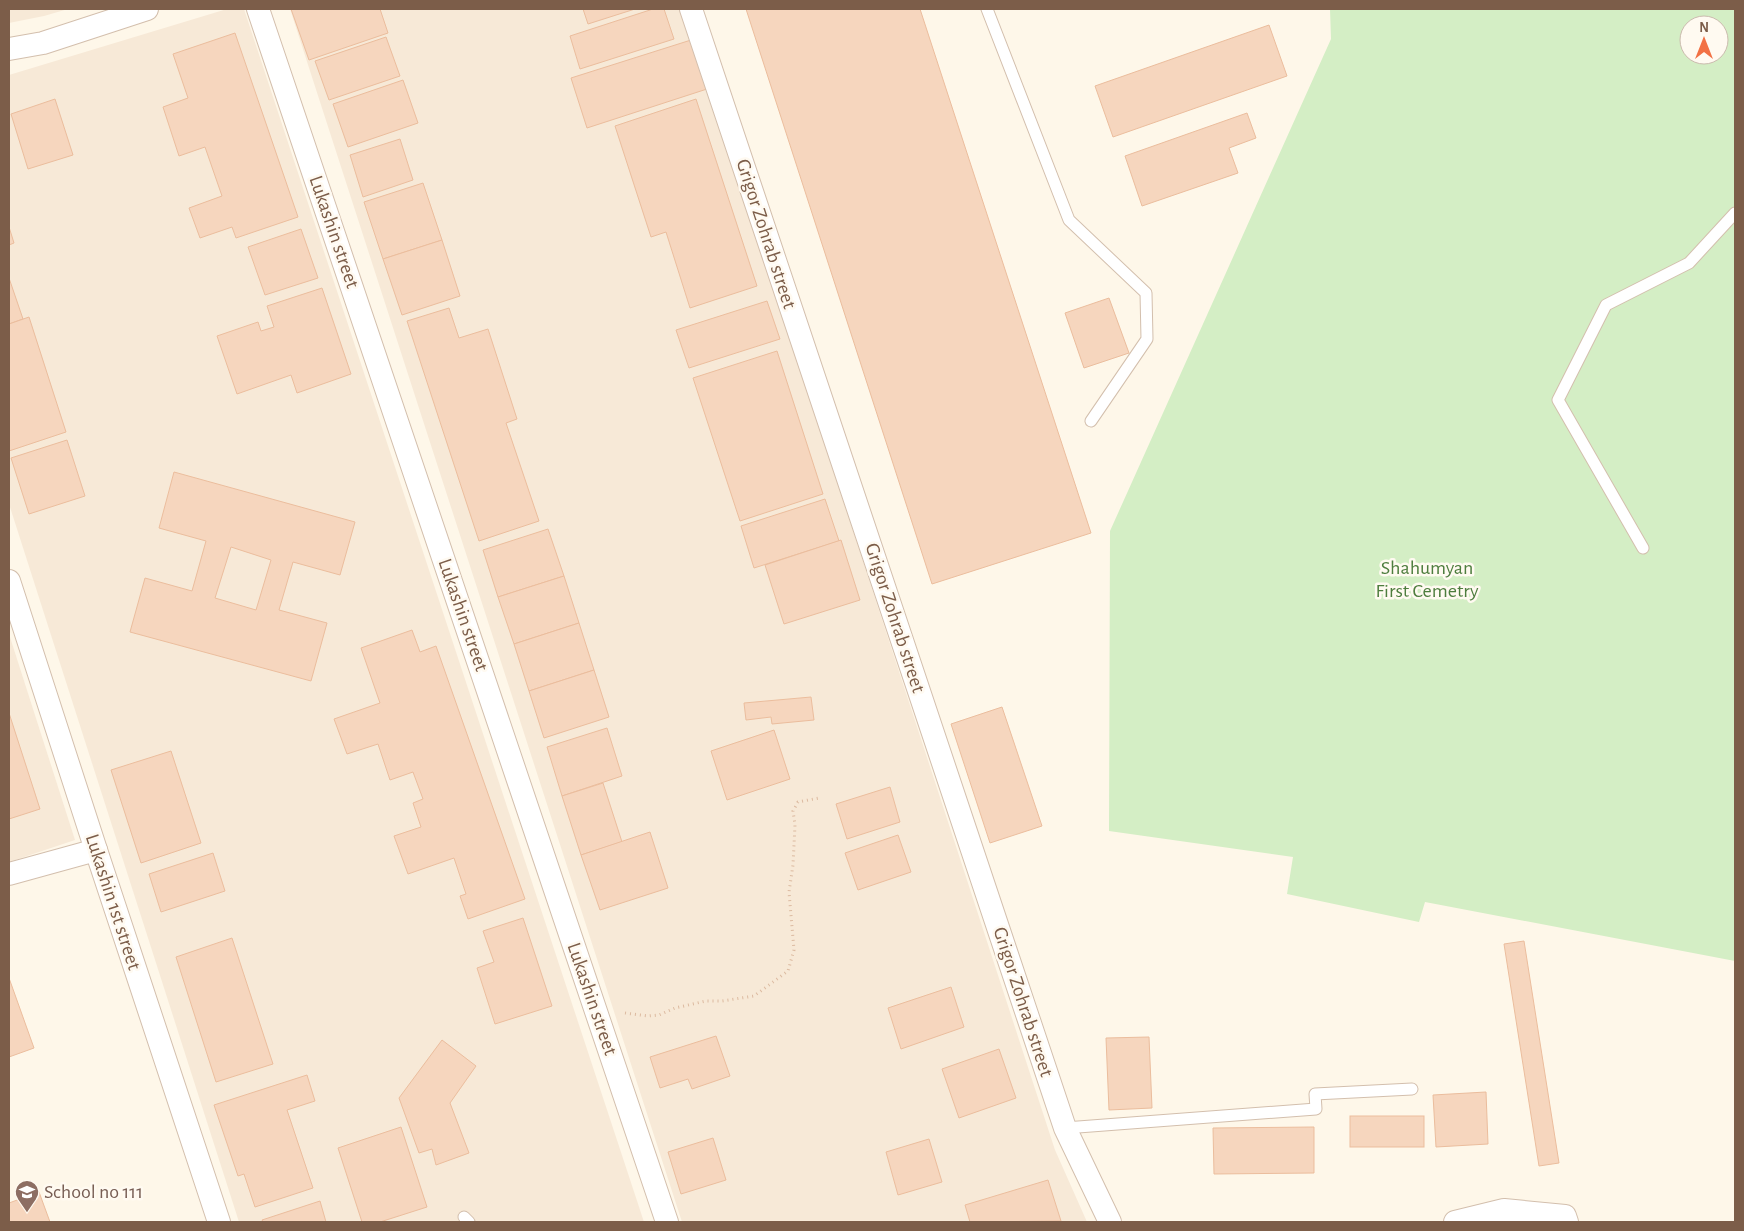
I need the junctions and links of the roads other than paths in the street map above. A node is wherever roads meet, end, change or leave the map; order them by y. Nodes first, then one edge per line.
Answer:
1 (147, 9) edge
2 (258, 9) edge
3 (691, 9) edge
4 (987, 9) edge
5 (9, 49) edge
6 (1735, 213) edge
7 (1091, 421) dead end
8 (1643, 548) dead end
9 (9, 580) edge
10 (96, 850) junction
11 (9, 874) edge
12 (1412, 1089) dead end
13 (1065, 1128) junction
14 (219, 1222) edge
15 (667, 1222) edge
16 (1110, 1222) edge
17 (1455, 1222) edge
18 (1567, 1222) edge

1 - 5 street
2 - 15 street, Lukashin street
3 - 13 street, Grigor Zohrab street
4 - 7 lane
6 - 8 lane
9 - 10 street, Lukashin 1st street
10 - 11 street
10 - 14 street, Lukashin 1st street
12 - 13 lane
13 - 16 street, Grigor Zohrab street
17 - 18 street

